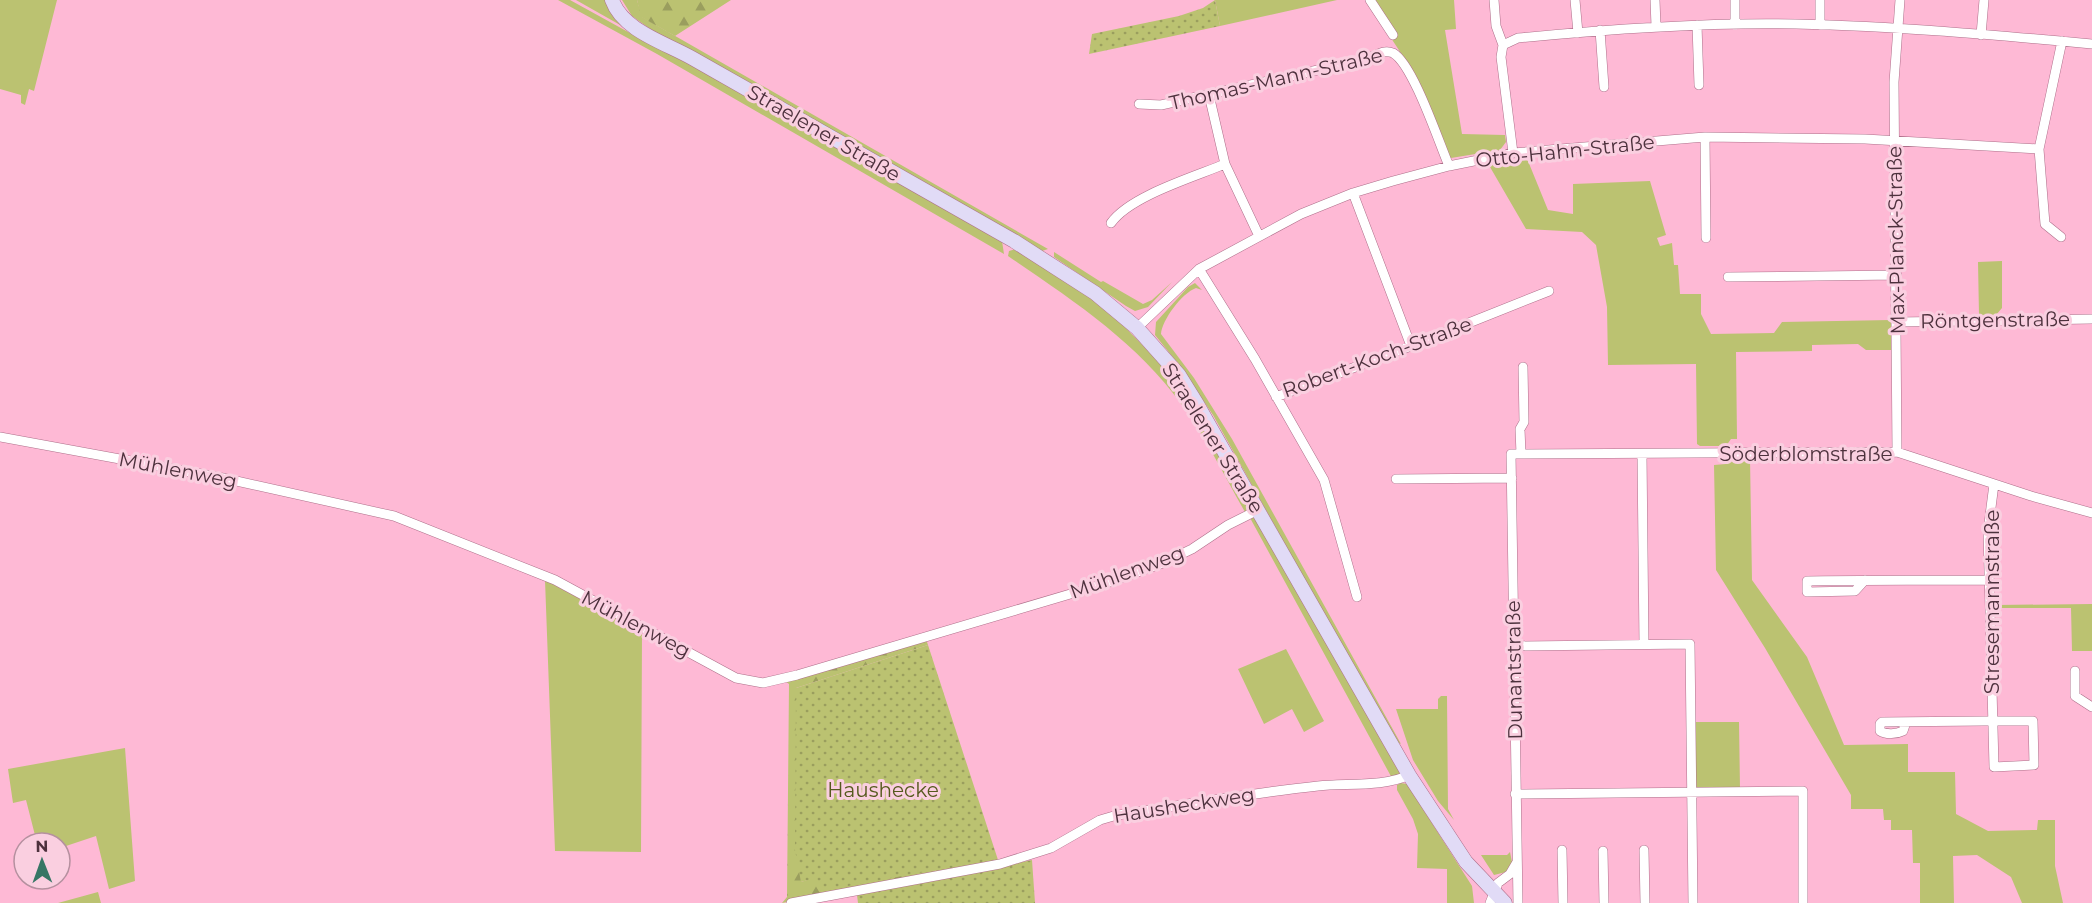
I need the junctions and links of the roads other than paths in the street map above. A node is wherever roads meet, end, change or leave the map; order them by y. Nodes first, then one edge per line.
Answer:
1 (612, 0) edge
2 (619, 0) edge
3 (1370, 0) edge
4 (1494, 0) edge
5 (1575, 0) edge
6 (1655, 0) edge
7 (1735, 0) edge
8 (1820, 0) edge
9 (1900, 0) edge
10 (1984, 0) edge
11 (1697, 25) junction
12 (1735, 25) junction
13 (1820, 25) junction
14 (1656, 26) junction
15 (1898, 27) junction
16 (1600, 30) junction
17 (1578, 33) junction
18 (1394, 35) dead end
19 (1981, 35) junction
20 (2062, 41) junction
21 (2092, 44) edge
22 (1503, 45) junction
23 (671, 46) junction
24 (1699, 85) dead end
25 (1604, 87) dead end
26 (1209, 95) junction
27 (1139, 104) dead end
28 (1706, 137) junction
29 (1894, 140) junction
30 (2039, 149) junction
31 (1513, 153) junction
32 (1225, 164) junction
33 (1449, 166) junction
34 (1353, 193) junction
35 (1112, 223) dead end
36 (1259, 236) junction
37 (2061, 237) dead end
38 (1706, 238) dead end
39 (1199, 269) junction
40 (1897, 274) junction
41 (1728, 277) dead end
42 (1549, 291) dead end
43 (2092, 319) edge
44 (1897, 322) junction
45 (1137, 328) junction
46 (1411, 346) junction
47 (1523, 367) dead end
48 (1276, 397) junction
49 (0, 437) edge
50 (1898, 452) junction
51 (1516, 454) junction
52 (1642, 454) junction
53 (1512, 478) junction
54 (1396, 479) dead end
55 (1994, 484) junction
56 (1258, 510) junction
57 (2092, 513) edge
58 (1865, 580) junction
59 (1989, 580) junction
60 (1357, 597) dead end
61 (1644, 644) junction
62 (1514, 646) junction
63 (2075, 671) dead end
64 (2092, 707) edge
65 (1906, 722) dead end
66 (1993, 722) junction
67 (1409, 775) junction
68 (1692, 792) junction
69 (1515, 794) junction
70 (1562, 850) dead end
71 (1603, 850) dead end
72 (1644, 850) dead end
73 (1517, 862) junction
74 (1496, 900) edge
75 (791, 903) edge
76 (1518, 903) edge
77 (1563, 903) edge
78 (1604, 903) edge
79 (1645, 903) edge
80 (1694, 903) edge
81 (1803, 903) edge

1 - 23 street, Straelener Straße
2 - 23 street, Straelener Straße
3 - 18 street
4 - 22 street
5 - 17 street
6 - 14 street
7 - 12 street
8 - 13 street
9 - 15 street, Max-Planck-Straße
10 - 19 street
11 - 12 street
11 - 14 street
11 - 24 street
12 - 13 street
13 - 15 street
14 - 16 street
15 - 19 street
15 - 29 street, Max-Planck-Straße
16 - 17 street
16 - 25 street
17 - 22 street
19 - 20 street
20 - 21 street
20 - 30 street
22 - 31 street
23 - 45 street, Straelener Straße
26 - 27 street, Thomas-Mann-Straße
26 - 32 street
26 - 33 street, Thomas-Mann-Straße
28 - 29 street, Otto-Hahn-Straße
28 - 31 street, Otto-Hahn-Straße
28 - 38 street
29 - 30 street, Otto-Hahn-Straße
29 - 40 street, Max-Planck-Straße
30 - 37 street
31 - 33 street, Otto-Hahn-Straße
32 - 35 street
32 - 36 street
33 - 34 street, Otto-Hahn-Straße
34 - 36 street, Otto-Hahn-Straße
34 - 46 street
36 - 39 street, Otto-Hahn-Straße
39 - 45 street, Otto-Hahn-Straße
39 - 48 street, Robert-Koch-Straße
40 - 41 street
40 - 44 street, Max-Planck-Straße
42 - 46 street, Robert-Koch-Straße
43 - 44 street, Röntgenstraße
44 - 50 street, Max-Planck-Straße
45 - 56 street, Straelener Straße
46 - 48 street, Robert-Koch-Straße
47 - 51 street, Dunantstraße
48 - 60 street
49 - 56 street, Mühlenweg
50 - 52 street, Söderblomstraße
50 - 55 street, Söderblomstraße
51 - 52 street, Söderblomstraße
51 - 53 street, Dunantstraße
52 - 61 street
53 - 54 street
53 - 62 street, Dunantstraße
55 - 57 street, Söderblomstraße
55 - 59 street, Stresemannstraße
56 - 67 street, Straelener Straße
58 - 58 street
58 - 59 street
59 - 66 street, Stresemannstraße
61 - 62 street
61 - 68 street
62 - 69 street, Dunantstraße
63 - 64 street
65 - 66 street
66 - 66 street, Stresemannstraße
67 - 74 street, Straelener Straße
67 - 75 street, Hausheckweg
68 - 69 street
68 - 80 street
68 - 81 street
69 - 73 street, Dunantstraße
70 - 77 street
71 - 78 street
72 - 79 street
73 - 74 street
73 - 76 street, Dunantstraße

